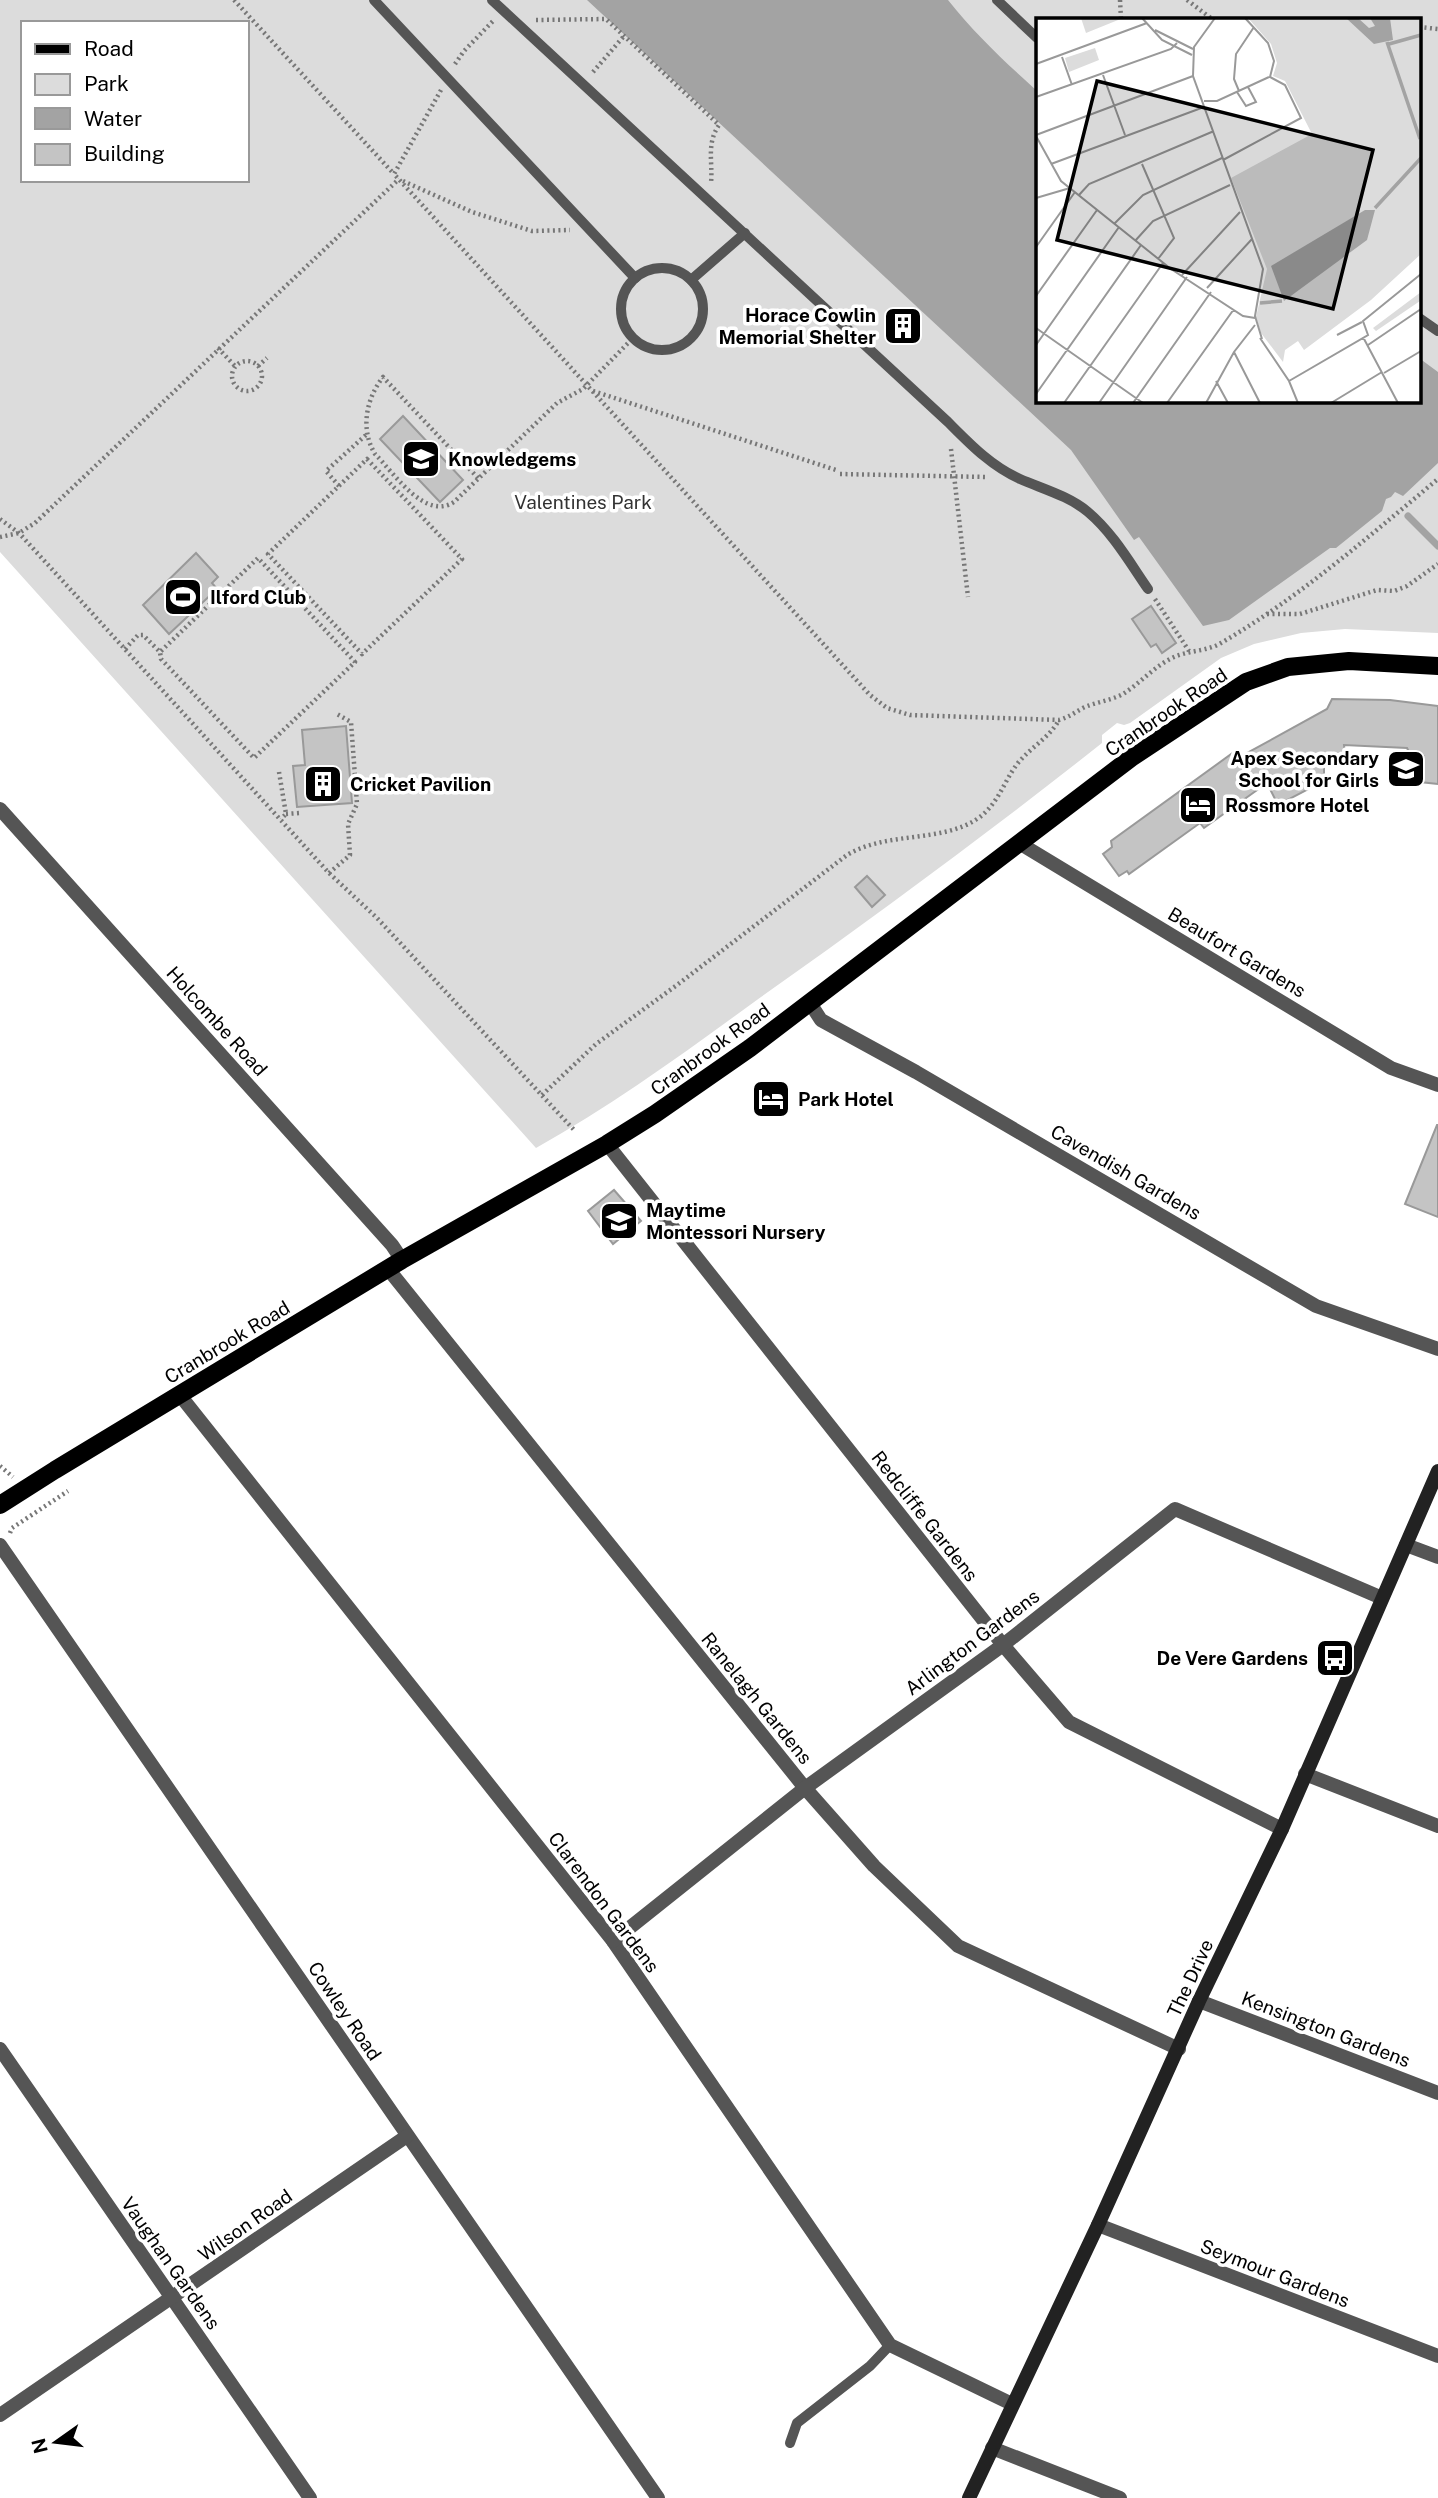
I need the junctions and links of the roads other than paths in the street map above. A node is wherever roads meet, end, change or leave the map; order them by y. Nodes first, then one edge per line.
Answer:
1 (374, 0) edge
2 (492, 0) edge
3 (997, 0) edge
4 (1036, 37) edge
5 (745, 233) junction
6 (635, 278) junction
7 (691, 280) junction
8 (1420, 319) edge
9 (1438, 331) edge
10 (1148, 589) road end
11 (1438, 666) edge
12 (0, 809) edge
13 (1019, 843) junction
14 (810, 1003) junction
15 (1438, 1085) edge
16 (607, 1144) junction
17 (395, 1265) junction
18 (1438, 1349) edge
19 (179, 1394) junction
20 (1438, 1471) edge
21 (0, 1505) edge
22 (7, 1542) edge
23 (1406, 1545) junction
24 (1438, 1557) edge
25 (1382, 1598) junction
26 (1003, 1645) junction
27 (1306, 1774) junction
28 (805, 1788) junction
29 (1438, 1826) edge
30 (1282, 1829) junction
31 (613, 1941) junction
32 (1199, 2001) junction
33 (0, 2049) edge
34 (1179, 2049) junction
35 (1438, 2092) edge
36 (407, 2136) junction
37 (1098, 2225) junction
38 (172, 2299) junction
39 (890, 2345) junction
40 (1438, 2356) edge
41 (1012, 2404) junction
42 (0, 2415) edge
43 (790, 2443) dead end
44 (992, 2448) junction
45 (973, 2497) edge
46 (310, 2498) edge
47 (658, 2498) edge
48 (1120, 2498) edge

1 - 6 lane
2 - 5 lane
3 - 4 lane
5 - 7 lane
5 - 10 lane
6 - 7 lane
6 - 7 lane
8 - 9 lane
11 - 13 main road, Cranbrook Road
12 - 17 street, Holcombe Road
13 - 14 main road, Cranbrook Road
13 - 15 street, Beaufort Gardens
14 - 16 main road, Cranbrook Road
14 - 18 street, Cavendish Gardens
16 - 17 main road, Cranbrook Road
16 - 26 street, Redcliffe Gardens
17 - 19 main road, Cranbrook Road
17 - 28 street, Ranelagh Gardens
19 - 21 main road, Cranbrook Road
19 - 31 street, Clarendon Gardens
20 - 23 street, The Drive
22 - 36 street, Cowley Road
23 - 24 street
23 - 25 street, The Drive
25 - 26 street, Arlington Gardens
25 - 27 street, The Drive
26 - 28 street, Arlington Gardens
26 - 30 street, Redcliffe Gardens
27 - 29 street
27 - 30 street, The Drive
28 - 31 street, Arlington Gardens
28 - 34 street, Ranelagh Gardens
30 - 32 street, The Drive
31 - 39 street, Clarendon Gardens
32 - 34 street, The Drive
32 - 35 street, Kensington Gardens
33 - 38 street, Vaughan Gardens
34 - 37 street, The Drive
36 - 38 street, Wilson Road
36 - 47 street, Cowley Road
37 - 40 street, Seymour Gardens
37 - 41 street, The Drive
38 - 42 street, Wilson Road
38 - 46 street, Vaughan Gardens
39 - 41 street, Clarendon Gardens
39 - 43 lane
41 - 44 street, The Drive
44 - 45 street, The Drive
44 - 48 street

